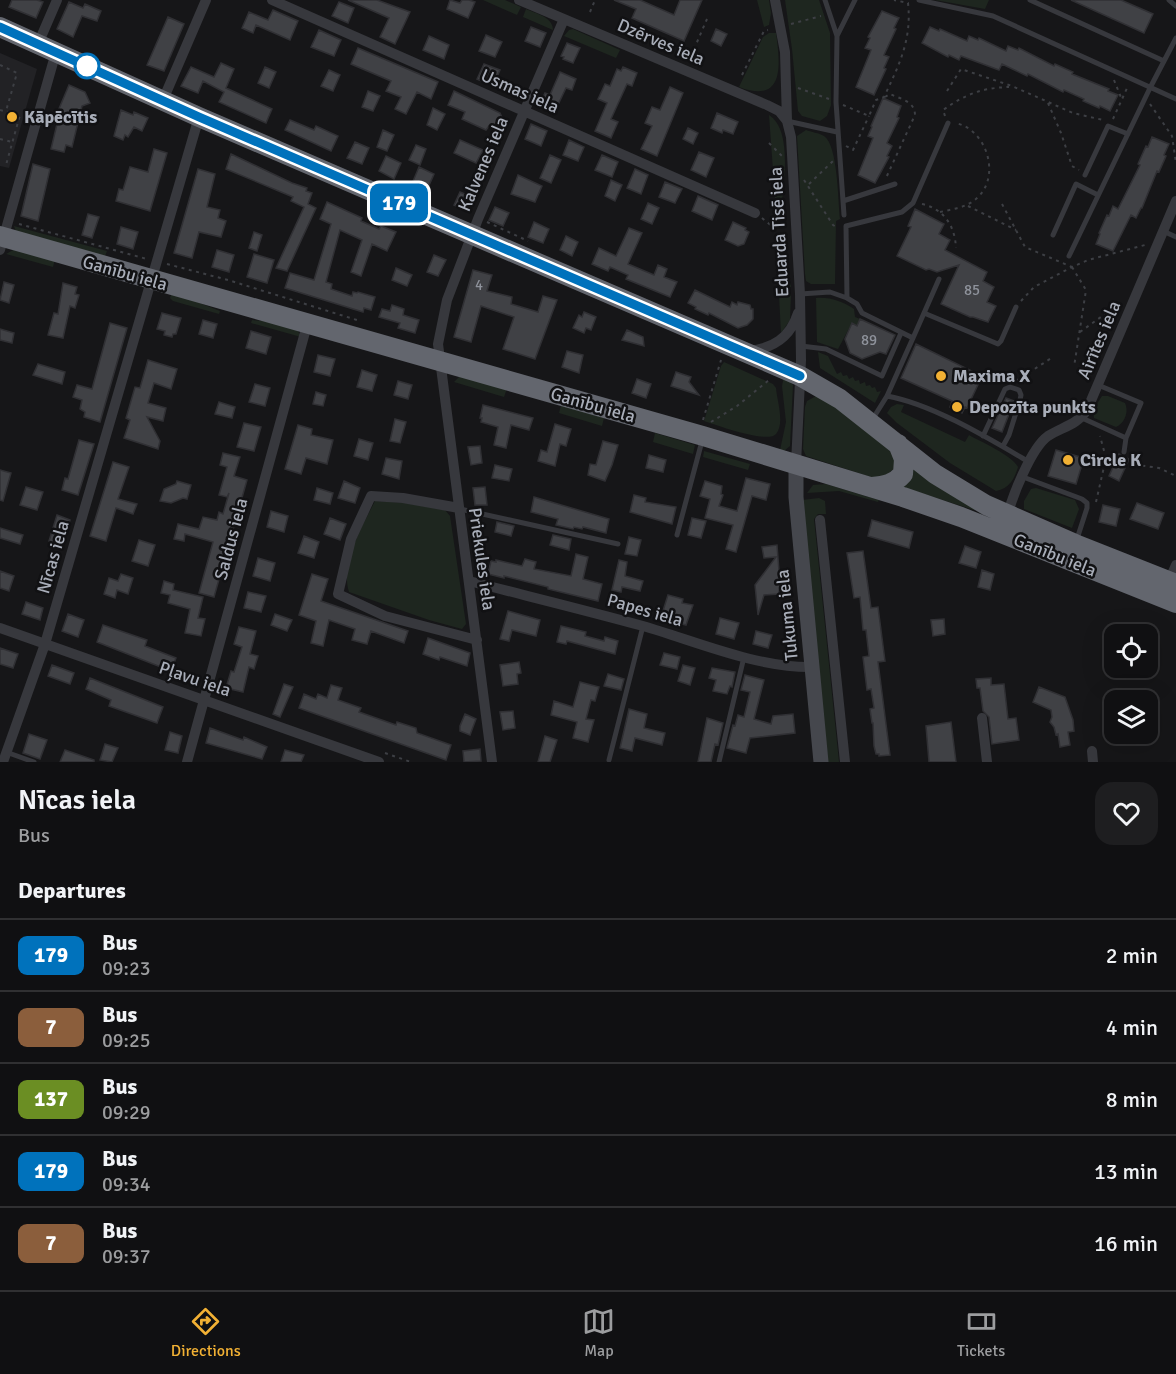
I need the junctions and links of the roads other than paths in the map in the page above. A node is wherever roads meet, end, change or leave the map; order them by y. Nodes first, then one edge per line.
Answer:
1 (57, 0) edge
2 (206, 0) edge
3 (272, 0) edge
4 (519, 0) edge
5 (775, 0) edge
6 (825, 0) edge
7 (855, 0) edge
8 (1030, 0) edge
9 (1169, 0) edge
10 (918, 2) edge
11 (1176, 6) edge
12 (564, 19) junction
13 (0, 27) edge
14 (837, 36) junction
15 (1176, 38) edge
16 (38, 44) junction
17 (56, 52) junction
18 (1164, 62) junction
19 (1150, 88) junction
20 (1176, 99) edge
21 (163, 100) junction
22 (524, 111) junction
23 (199, 117) junction
24 (787, 121) junction
25 (948, 123) road end
26 (837, 132) junction
27 (1128, 134) junction
28 (1085, 175) road end
29 (895, 184) dead end
30 (1098, 195) junction
31 (843, 201) junction
32 (1176, 201) edge
33 (755, 213) dead end
34 (844, 215) dead end
35 (1163, 231) junction
36 (1053, 234) dead end
37 (472, 235) junction
38 (1176, 237) edge
39 (1, 241) edge
40 (1069, 256) road end
41 (939, 279) dead end
42 (152, 280) junction
43 (800, 294) junction
44 (847, 298) junction
45 (800, 307) junction
46 (1016, 308) road end
47 (924, 313) junction
48 (307, 325) junction
49 (902, 333) junction
50 (913, 338) junction
51 (801, 346) junction
52 (742, 351) junction
53 (439, 361) junction
54 (800, 376) junction
55 (1098, 385) junction
56 (887, 396) junction
57 (1082, 418) junction
58 (870, 422) junction
59 (704, 428) junction
60 (983, 436) junction
61 (1126, 438) junction
62 (898, 444) junction
63 (1003, 446) junction
64 (1124, 452) road end
65 (1030, 462) junction
66 (796, 464) junction
67 (1023, 477) junction
68 (869, 487) junction
69 (459, 508) junction
70 (1009, 510) junction
71 (820, 520) dead end
72 (987, 529) junction
73 (678, 535) dead end
74 (618, 544) dead end
75 (1076, 544) junction
76 (1174, 577) edge
77 (469, 581) junction
78 (1176, 603) edge
79 (643, 626) junction
80 (0, 628) edge
81 (477, 640) junction
82 (45, 644) junction
83 (744, 657) junction
84 (812, 667) junction
85 (203, 700) junction
86 (982, 718) dead end
87 (5, 757) edge
88 (609, 760) dead end
89 (34, 762) edge
90 (187, 762) edge
91 (379, 762) edge
92 (492, 762) edge
93 (719, 762) edge
94 (821, 762) edge
95 (845, 762) edge
96 (987, 762) edge

1 - 16 street
2 - 21 street
3 - 22 street, Usmas iela
4 - 12 street, Dzērves iela
5 - 24 street, Eduarda Tisē iela
6 - 14 lane
7 - 14 lane
8 - 18 lane
9 - 11 lane
10 - 19 lane
12 - 22 street, Kalvenes iela
12 - 24 street, Dzērves iela
13 - 16 highway, Ganību iela
14 - 26 lane
15 - 18 lane
16 - 17 highway, Ganību iela
17 - 21 highway, Ganību iela
17 - 39 street
18 - 19 lane
19 - 20 lane
19 - 27 lane
21 - 23 highway, Ganību iela
22 - 33 street, Usmas iela
22 - 37 street, Kalvenes iela
23 - 37 highway, Ganību iela
23 - 42 street, Nīcas iela
24 - 26 lane
24 - 43 street, Eduarda Tisē iela
25 - 44 lane
26 - 31 lane
27 - 28 lane
27 - 30 lane
29 - 31 lane
30 - 36 lane
30 - 40 lane
31 - 34 lane
32 - 35 street, Airītes iela
35 - 38 lane
35 - 55 street, Airītes iela
37 - 52 highway, Ganību iela
37 - 53 street, Kalvenes iela
39 - 42 highway, Ganību iela
41 - 47 lane
42 - 48 highway, Ganību iela
42 - 82 street, Nīcas iela
43 - 44 lane
43 - 45 street, Eduarda Tisē iela
44 - 49 lane
45 - 51 street, Eduarda Tisē iela
45 - 52 street
46 - 47 lane
47 - 50 lane
48 - 53 highway, Ganību iela
48 - 85 street, Saldus iela
49 - 50 lane
49 - 51 lane
50 - 56 lane
51 - 54 street, Eduarda Tisē iela
52 - 54 highway, Ganību iela
53 - 59 highway, Ganību iela
53 - 69 street, Priekules iela
54 - 58 highway, Ganību iela
54 - 66 street, Eduarda Tisē iela
55 - 57 street, Airītes iela
55 - 61 lane
56 - 58 lane
56 - 60 lane
57 - 61 lane
57 - 65 street
58 - 62 highway, Ganību iela
59 - 66 highway, Ganību iela
59 - 73 lane
60 - 63 lane
60 - 63 lane
61 - 64 lane
62 - 68 highway
62 - 70 highway, Ganību iela
63 - 65 lane
65 - 67 street
66 - 68 highway, Ganību iela
66 - 84 street, Tukuma iela
67 - 70 street
67 - 75 lane
68 - 72 highway, Ganību iela
69 - 74 lane
69 - 77 street, Priekules iela
69 - 81 street
70 - 72 street
70 - 75 highway, Ganību iela
71 - 95 street
72 - 78 highway, Ganību iela
75 - 76 highway, Ganību iela
77 - 79 street, Papes iela
77 - 81 street, Priekules iela
79 - 83 street, Papes iela
79 - 88 lane
80 - 82 street, Pļavu iela
81 - 92 street, Priekules iela
82 - 85 street, Pļavu iela
82 - 87 street, Nīcas iela
83 - 84 street, Papes iela
83 - 93 lane
84 - 94 street, Tukuma iela
85 - 90 street, Saldus iela
85 - 91 street, Pļavu iela
86 - 96 street
87 - 89 lane

